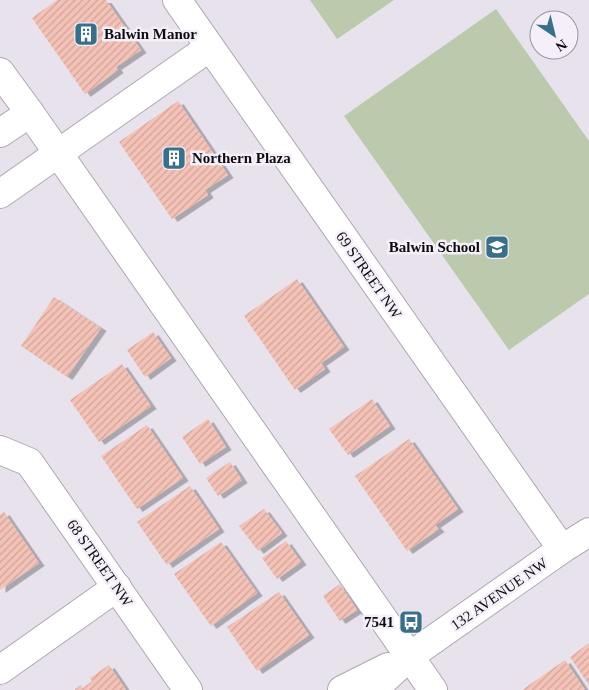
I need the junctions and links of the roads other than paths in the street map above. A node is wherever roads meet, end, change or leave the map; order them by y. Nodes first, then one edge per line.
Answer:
1 (177, 0) edge
2 (210, 47) junction
3 (0, 72) edge
4 (30, 113) junction
5 (0, 133) edge
6 (58, 154) junction
7 (0, 194) edge
8 (0, 450) edge
9 (589, 532) edge
10 (562, 550) junction
11 (117, 587) junction
12 (410, 656) junction
13 (0, 670) edge
14 (188, 690) edge
15 (342, 690) edge
16 (372, 690) edge
17 (434, 690) edge

1 - 2 street, 69 STREET NW
2 - 6 street
2 - 10 street, 69 STREET NW
3 - 4 street
4 - 5 street
4 - 6 street
6 - 7 street
6 - 12 street
8 - 11 street, 68 STREET NW
9 - 10 street, 132 AVENUE NW
10 - 12 street, 132 AVENUE NW
11 - 13 street
11 - 14 street, 68 STREET NW
12 - 15 street, 132 AVENUE NW
12 - 16 street, 132 AVENUE NW
12 - 17 street

